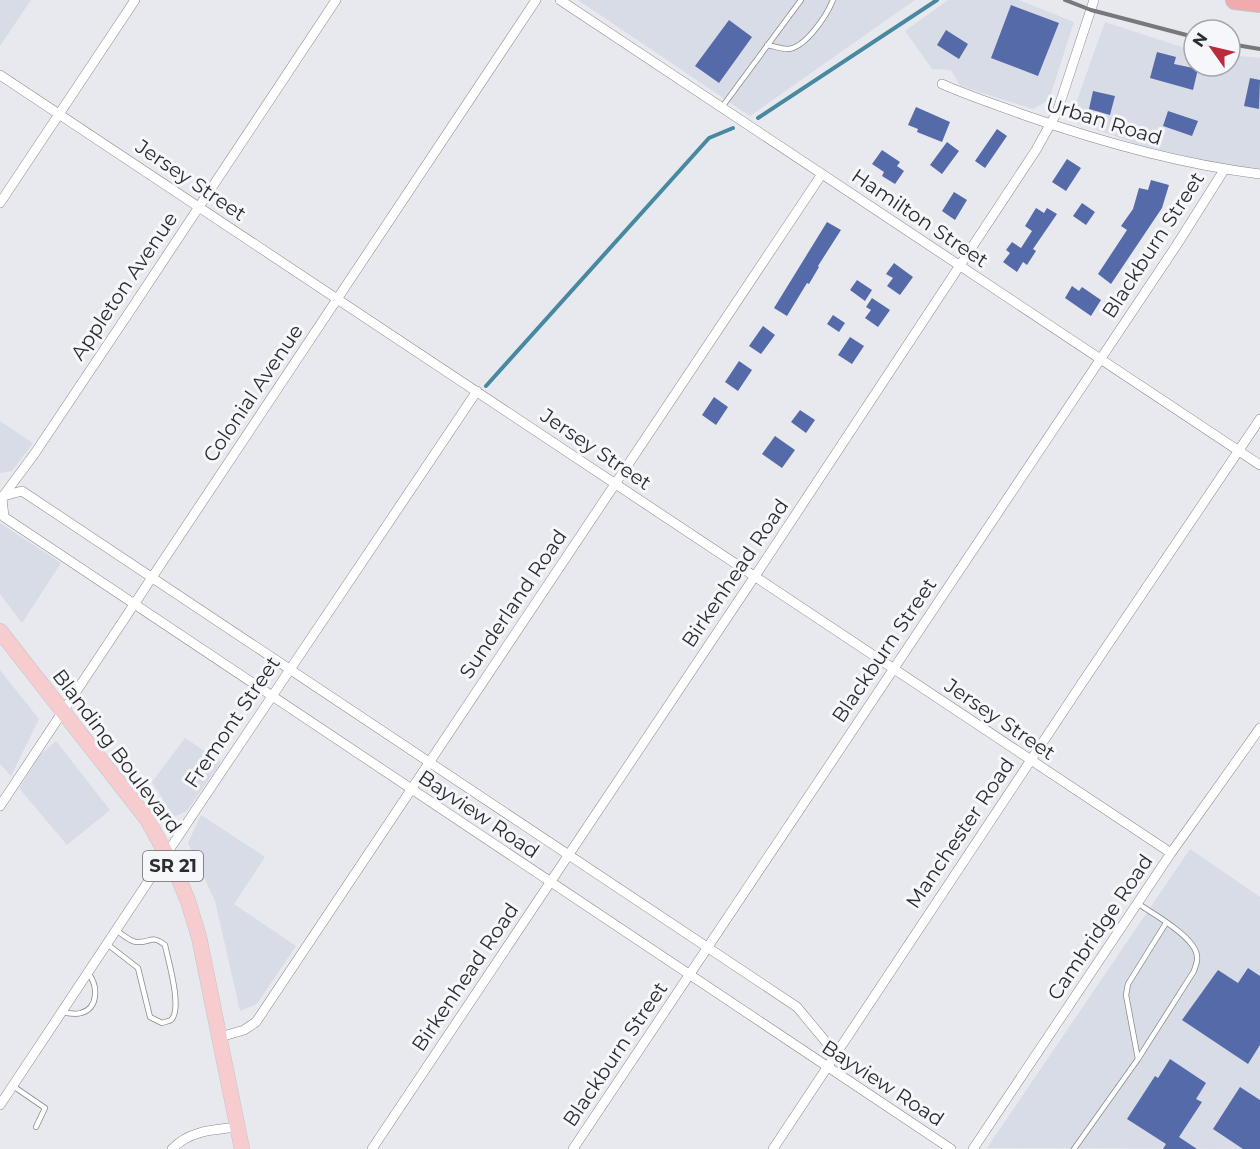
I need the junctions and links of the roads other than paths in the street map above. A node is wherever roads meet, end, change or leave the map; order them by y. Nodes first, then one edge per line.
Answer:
1 (135, 0) edge
2 (336, 0) edge
3 (536, 0) edge
4 (560, 0) edge
5 (801, 0) edge
6 (833, 0) edge
7 (1094, 0) edge
8 (1235, 0) edge
9 (1260, 3) edge
10 (767, 45) junction
11 (0, 75) edge
12 (942, 84) dead end
13 (722, 108) junction
14 (60, 114) junction
15 (1051, 124) junction
16 (1224, 170) junction
17 (822, 174) junction
18 (1260, 174) edge
19 (0, 203) edge
20 (198, 206) junction
21 (960, 266) junction
22 (338, 298) junction
23 (1100, 358) junction
24 (477, 392) junction
25 (1260, 419) edge
26 (1239, 451) junction
27 (1260, 465) edge
28 (616, 483) junction
29 (1, 499) edge
30 (151, 576) junction
31 (753, 577) junction
32 (133, 604) junction
33 (0, 631) edge
34 (893, 669) junction
35 (289, 670) junction
36 (273, 696) junction
37 (63, 711) junction
38 (1260, 728) edge
39 (1030, 761) junction
40 (428, 763) junction
41 (411, 790) junction
42 (0, 806) edge
43 (1171, 853) junction
44 (167, 854) junction
45 (568, 856) junction
46 (550, 883) junction
47 (1137, 903) junction
48 (1166, 923) junction
49 (116, 930) junction
50 (106, 944) junction
51 (707, 948) junction
52 (88, 973) junction
53 (689, 976) junction
54 (61, 1012) junction
55 (220, 1037) junction
56 (836, 1054) junction
57 (1138, 1059) junction
58 (827, 1067) junction
59 (13, 1086) junction
60 (0, 1105) edge
61 (36, 1127) dead end
62 (238, 1127) junction
63 (172, 1149) edge
64 (242, 1149) edge
65 (372, 1149) edge
66 (573, 1149) edge
67 (773, 1149) edge
68 (951, 1149) edge
69 (973, 1149) edge
70 (1074, 1149) edge

1 - 14 street
2 - 20 street, Appleton Avenue
3 - 22 street, Colonial Avenue
4 - 13 street, Hamilton Street
5 - 10 lane
6 - 10 lane
7 - 15 street, Birkenhead Road
8 - 9 highway
10 - 13 lane
11 - 14 street, Jersey Street
12 - 15 street, Urban Road
13 - 17 street, Hamilton Street
14 - 19 street
14 - 20 street, Jersey Street
15 - 16 street, Urban Road
15 - 21 street, Birkenhead Road
16 - 18 street, Urban Road
16 - 23 street, Blackburn Street
17 - 21 street, Hamilton Street
17 - 28 street, Sunderland Road
20 - 22 street, Jersey Street
20 - 29 street, Appleton Avenue
21 - 23 street, Hamilton Street
21 - 31 street, Birkenhead Road
22 - 24 street, Jersey Street
22 - 30 street, Colonial Avenue
23 - 26 street, Hamilton Street
23 - 34 street, Blackburn Street
24 - 28 street, Jersey Street
24 - 35 street, Fremont Street
25 - 26 street, Manchester Road
26 - 27 street, Hamilton Street
26 - 39 street, Manchester Road
28 - 31 street, Jersey Street
28 - 40 street, Sunderland Road
29 - 30 street, Bayview Road
29 - 32 street, Bayview Road
30 - 32 street, Colonial Avenue
30 - 35 street, Bayview Road
31 - 34 street, Jersey Street
31 - 45 street, Birkenhead Road
32 - 36 street, Bayview Road
32 - 37 street, Colonial Avenue
33 - 37 main road, Blanding Boulevard / SR 21
34 - 39 street, Jersey Street
34 - 51 street, Blackburn Street
35 - 36 street, Fremont Street
35 - 40 street, Bayview Road
36 - 41 street, Bayview Road
36 - 44 street, Fremont Street
37 - 42 street, Colonial Avenue
37 - 44 main road, Blanding Boulevard / SR 21
38 - 43 street, Cambridge Road
39 - 43 street, Jersey Street
39 - 56 street, Manchester Road
40 - 41 street, Sunderland Road
40 - 45 street, Bayview Road
41 - 46 street, Bayview Road
41 - 55 street, Sunderland Road
43 - 47 street, Cambridge Road
44 - 49 street, Fremont Street
44 - 55 main road, Blanding Boulevard / SR 21
45 - 46 street, Birkenhead Road
45 - 51 street, Bayview Road
46 - 53 street, Bayview Road
46 - 65 street, Birkenhead Road
47 - 48 lane
47 - 69 street, Cambridge Road
48 - 57 lane
48 - 57 lane
49 - 50 street, Fremont Street
49 - 50 lane
50 - 52 street, Fremont Street
51 - 53 street, Blackburn Street
51 - 56 street, Bayview Road
52 - 54 street, Fremont Street
52 - 54 lane
53 - 58 street, Bayview Road
53 - 66 street, Blackburn Street
54 - 59 street, Fremont Street
55 - 62 main road, Blanding Boulevard / SR 21
56 - 58 street, Manchester Road
57 - 70 lane
58 - 67 street, Manchester Road
58 - 68 street, Bayview Road
59 - 60 street, Fremont Street
59 - 61 lane
62 - 63 street
62 - 64 main road, Blanding Boulevard / SR 21

